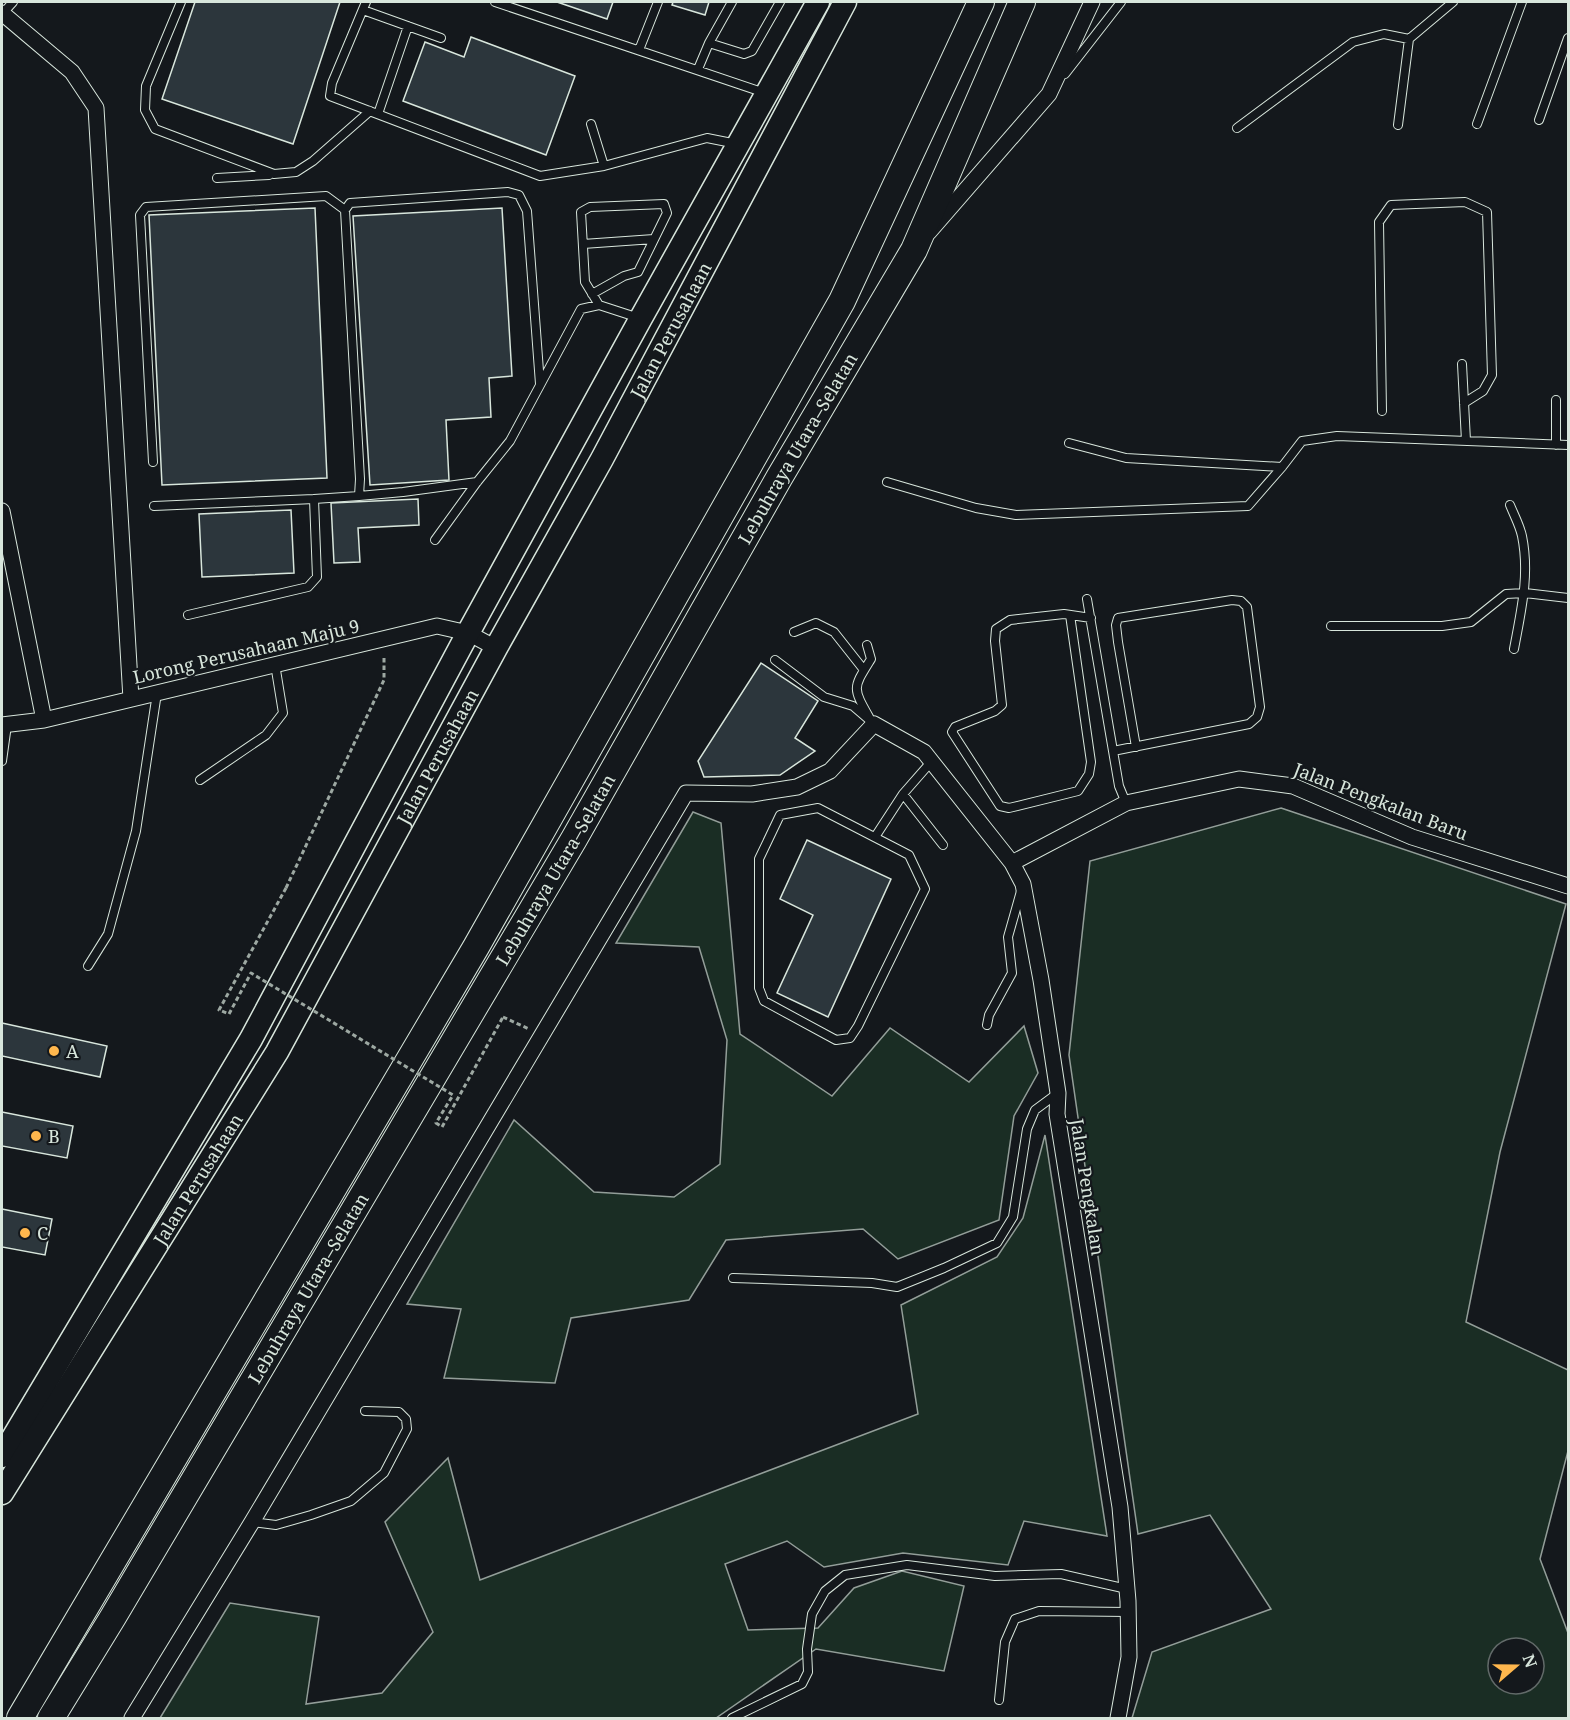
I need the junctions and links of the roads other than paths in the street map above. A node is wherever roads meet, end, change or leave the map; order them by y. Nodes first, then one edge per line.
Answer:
1 (13, 2) edge
2 (181, 2) edge
3 (495, 2) edge
4 (658, 2) edge
5 (732, 2) edge
6 (780, 2) edge
7 (818, 2) edge
8 (846, 2) edge
9 (981, 2) edge
10 (1022, 2) edge
11 (1092, 2) edge
12 (1121, 2) edge
13 (1453, 2) edge
14 (1522, 2) edge
15 (364, 6) edge
16 (2, 14) edge
17 (408, 26) junction
18 (441, 38) dead end
19 (1569, 38) edge
20 (1409, 39) junction
21 (709, 43) junction
22 (639, 50) junction
23 (698, 69) junction
24 (766, 93) junction
25 (1049, 94) junction
26 (374, 113) junction
27 (1539, 120) dead end
28 (591, 124) dead end
29 (1477, 124) dead end
30 (1398, 125) dead end
31 (1237, 128) dead end
32 (738, 144) junction
33 (604, 166) junction
34 (274, 174) junction
35 (217, 178) dead end
36 (345, 210) junction
37 (654, 239) junction
38 (583, 244) junction
39 (914, 250) junction
40 (592, 294) junction
41 (599, 305) junction
42 (641, 318) junction
43 (1462, 364) dead end
44 (540, 384) junction
45 (1556, 400) dead end
46 (1464, 404) junction
47 (1382, 411) dead end
48 (1466, 441) junction
49 (1069, 443) dead end
50 (1556, 445) junction
51 (1569, 445) edge
52 (153, 462) dead end
53 (1282, 467) junction
54 (477, 482) junction
55 (887, 482) dead end
56 (359, 496) junction
57 (314, 499) junction
58 (1510, 505) dead end
59 (154, 506) dead end
60 (2, 511) edge
61 (435, 540) dead end
62 (1525, 593) junction
63 (1569, 598) edge
64 (1087, 599) dead end
65 (188, 615) dead end
66 (1070, 615) junction
67 (1090, 618) junction
68 (1331, 626) dead end
69 (794, 632) dead end
70 (468, 633) junction
71 (867, 645) dead end
72 (496, 648) junction
73 (1514, 649) dead end
74 (775, 660) dead end
75 (274, 664) junction
76 (864, 670) junction
77 (157, 693) junction
78 (131, 699) junction
79 (44, 720) junction
80 (874, 724) junction
81 (4, 725) edge
82 (1136, 747) junction
83 (1113, 751) junction
84 (2, 761) edge
85 (932, 761) junction
86 (200, 780) dead end
87 (903, 794) junction
88 (1126, 803) junction
89 (875, 837) junction
90 (943, 845) dead end
91 (1012, 863) junction
92 (1023, 884) junction
93 (1569, 886) edge
94 (88, 966) dead end
95 (987, 1025) dead end
96 (1058, 1093) junction
97 (733, 1278) dead end
98 (365, 1411) dead end
99 (2, 1456) edge
100 (2, 1493) edge
101 (252, 1521) junction
102 (1127, 1589) junction
103 (1128, 1612) junction
104 (999, 1700) dead end
105 (20, 1719) edge
106 (51, 1719) edge
107 (132, 1719) edge
108 (732, 1719) edge
109 (1118, 1719) edge

1 - 16 lane
2 - 34 lane
3 - 22 lane
4 - 22 lane
5 - 21 lane
6 - 21 lane
7 - 24 main road, Jalan Perusahaan
8 - 72 main road, Jalan Perusahaan
9 - 105 highway, Lebuhraya Utara–Selatan
10 - 39 highway, Lebuhraya Utara–Selatan
11 - 25 street
12 - 25 lane
13 - 20 lane
14 - 29 lane
15 - 17 lane
15 - 26 lane
16 - 78 street
17 - 18 lane
17 - 26 lane
19 - 27 lane
20 - 30 lane
20 - 31 lane
21 - 23 lane
22 - 23 lane
23 - 24 lane
24 - 32 main road, Jalan Perusahaan
25 - 39 street
26 - 33 lane
26 - 34 lane
28 - 33 lane
32 - 33 lane
32 - 42 main road, Jalan Perusahaan
34 - 35 lane
36 - 44 lane
36 - 52 lane
36 - 56 lane
37 - 38 lane
37 - 38 lane
37 - 40 lane
38 - 40 lane
39 - 106 highway, Lebuhraya Utara–Selatan
40 - 41 lane
41 - 42 lane
41 - 44 lane
42 - 70 main road, Jalan Perusahaan
43 - 46 lane
44 - 54 lane
45 - 50 lane
46 - 47 lane
46 - 48 lane
48 - 50 lane
48 - 53 lane
49 - 53 lane
50 - 51 lane
53 - 55 lane
54 - 56 lane
54 - 61 lane
56 - 57 lane
57 - 59 lane
57 - 65 lane
58 - 62 lane
60 - 79 street
62 - 63 lane
62 - 68 lane
62 - 73 lane
64 - 67 lane
66 - 66 lane
66 - 67 lane
67 - 83 lane
69 - 76 lane
70 - 72 street, Lorong Perusahaan Maju 9
70 - 75 street, Lorong Perusahaan Maju 9
70 - 99 main road, Jalan Perusahaan
71 - 76 lane
72 - 100 main road, Jalan Perusahaan
74 - 80 lane
75 - 77 street, Lorong Perusahaan Maju 9
75 - 86 lane
76 - 80 lane
77 - 78 street, Lorong Perusahaan Maju 9
77 - 94 lane
78 - 79 street, Lorong Perusahaan Maju 9
79 - 81 street, Lorong Perusahaan Maju 9
80 - 85 street, Jalan Pengkalan
80 - 101 street
81 - 84 lane
82 - 82 lane
82 - 83 lane
83 - 88 lane
85 - 87 lane
85 - 91 street, Jalan Pengkalan
87 - 89 lane
87 - 90 lane
88 - 91 street, Jalan Pengkalan Baru
88 - 93 street, Jalan Pengkalan Baru
89 - 89 lane
91 - 92 street, Jalan Pengkalan
92 - 95 lane
92 - 96 street, Jalan Pengkalan
96 - 97 lane
96 - 102 street, Jalan Pengkalan
98 - 101 lane
101 - 107 street
102 - 103 street, Jalan Pengkalan
102 - 108 lane
103 - 104 lane
103 - 109 street, Jalan Pengkalan

